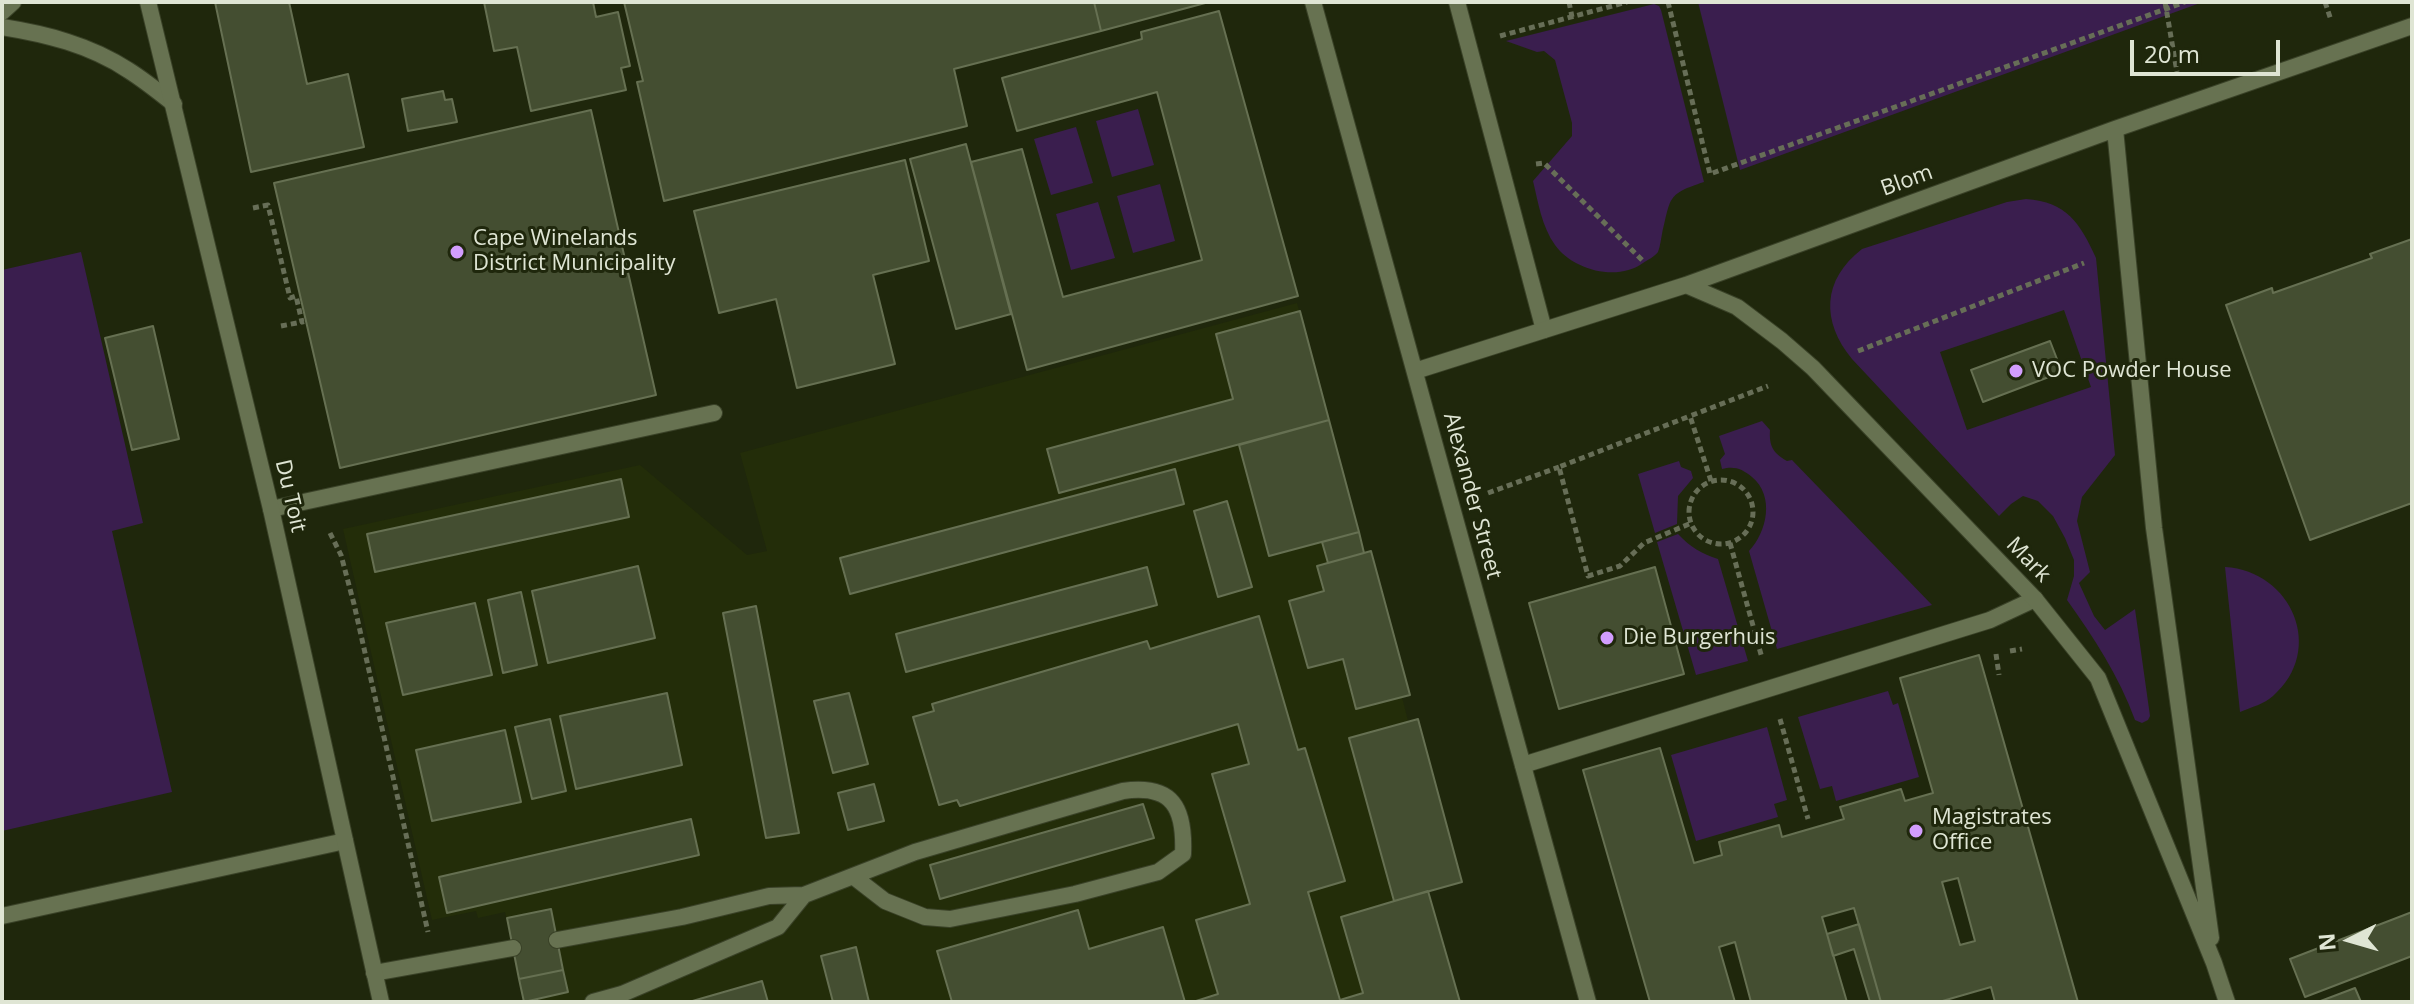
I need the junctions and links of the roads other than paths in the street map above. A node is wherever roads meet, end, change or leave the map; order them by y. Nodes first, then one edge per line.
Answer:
1 (13, 2) edge
2 (148, 2) edge
3 (1313, 2) edge
4 (1457, 2) edge
5 (2, 12) edge
6 (2412, 26) edge
7 (2, 27) edge
8 (174, 104) junction
9 (2115, 129) junction
10 (1686, 285) junction
11 (1544, 330) junction
12 (1415, 371) junction
13 (714, 413) dead end
14 (271, 509) junction
15 (2035, 599) junction
16 (1523, 765) junction
17 (345, 841) junction
18 (854, 877) junction
19 (804, 895) junction
20 (2, 916) edge
21 (557, 940) dead end
22 (513, 948) dead end
23 (2214, 963) junction
24 (374, 973) junction
25 (381, 1002) edge
26 (593, 1002) edge
27 (1588, 1002) edge
28 (2227, 1002) edge

1 - 5 street
2 - 8 street, Du Toit
3 - 12 street, Alexander Street
4 - 11 street
6 - 9 street, Blom
7 - 8 street
8 - 14 street, Du Toit
9 - 10 street, Blom
9 - 23 street, Mark
10 - 11 street, Blom
10 - 15 street, Mark
11 - 12 street, Blom
12 - 16 street, Alexander Street
13 - 14 street
14 - 17 street, Du Toit
15 - 16 street
15 - 23 street, Mark
16 - 27 street, Alexander Street
17 - 20 street
17 - 24 street, Du Toit
18 - 18 street
18 - 19 street
19 - 21 street
19 - 26 street
22 - 24 street
23 - 28 street, Mark
24 - 25 street, Du Toit

